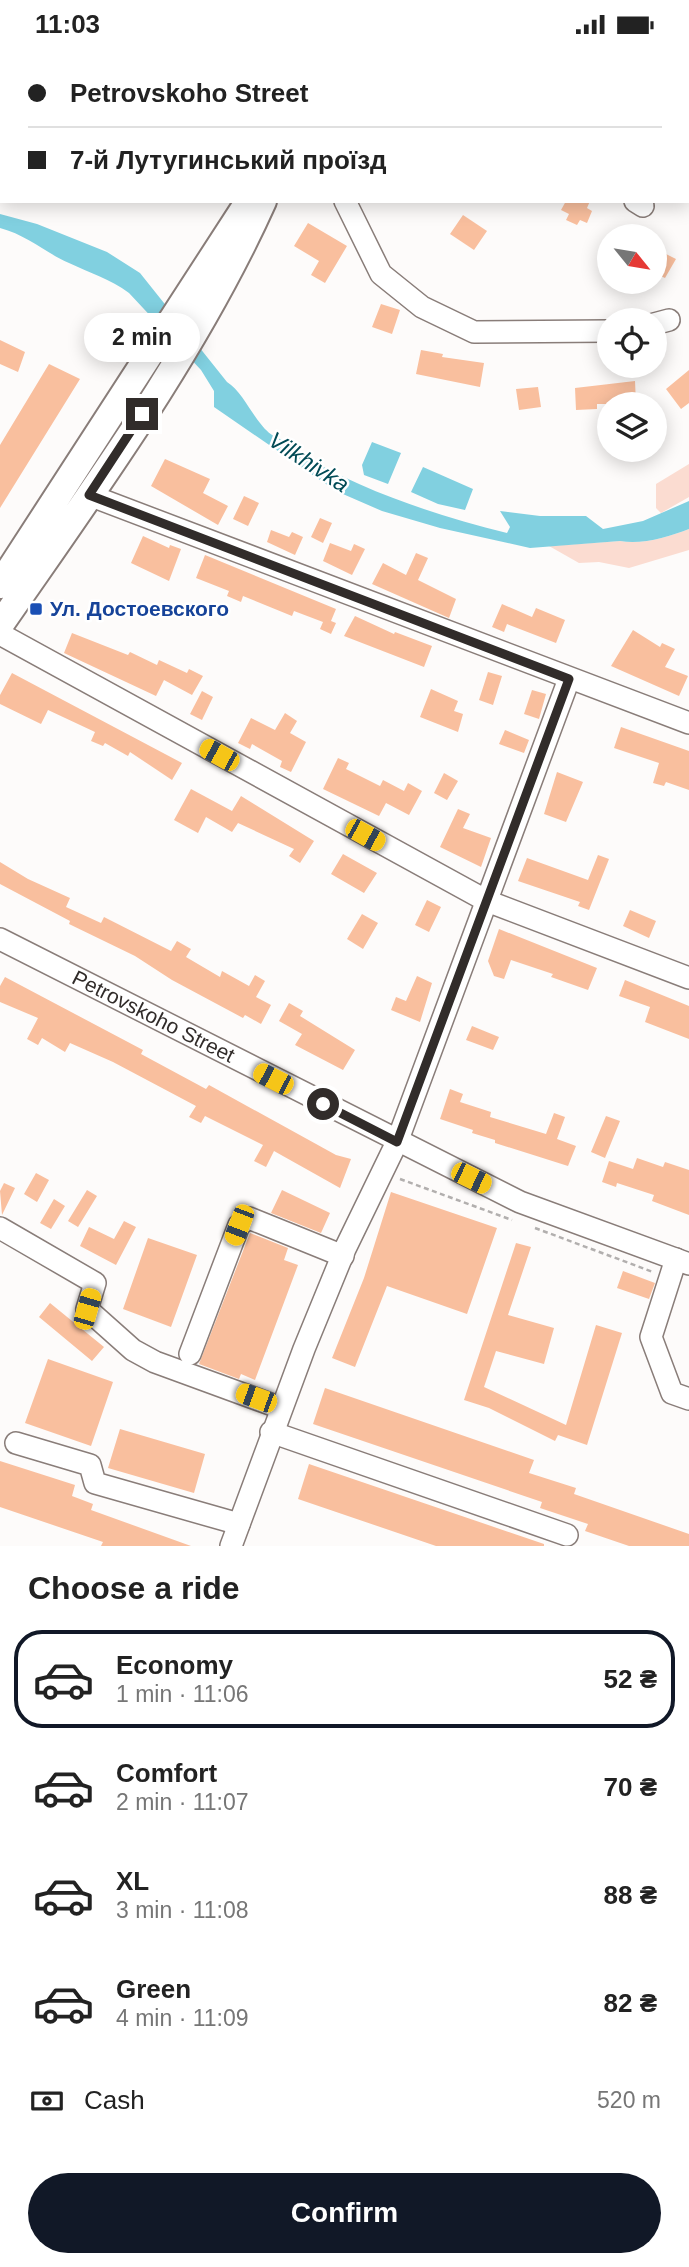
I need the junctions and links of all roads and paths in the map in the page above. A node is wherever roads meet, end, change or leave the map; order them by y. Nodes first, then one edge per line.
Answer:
1 (248, 203) edge
2 (262, 203) edge
3 (346, 203) edge
4 (222, 261) junction
5 (597, 331) edge
6 (89, 495) junction
7 (0, 585) edge
8 (0, 625) edge
9 (0, 635) edge
10 (569, 679) junction
11 (689, 723) edge
12 (487, 901) junction
13 (0, 939) edge
14 (689, 978) edge
15 (397, 1142) junction
16 (384, 1173) junction
17 (521, 1223) dead end
18 (0, 1228) edge
19 (534, 1228) dead end
20 (342, 1256) junction
21 (678, 1267) edge
22 (190, 1354) dead end
23 (689, 1399) edge
24 (281, 1408) junction
25 (271, 1432) junction
26 (16, 1443) dead end
27 (239, 1524) junction
28 (568, 1535) dead end
29 (231, 1546) edge

1 - 4 main road
2 - 4 main road
3 - 5 street
4 - 6 main road
4 - 7 main road
6 - 8 main road
6 - 10 street
9 - 12 street
10 - 11 street
10 - 12 street
12 - 14 street
12 - 15 street
13 - 15 street, Petrovskoho Street
15 - 16 street
15 - 21 street, Petrovskoho Street
16 - 17 path
16 - 20 street
18 - 24 street
19 - 21 path
20 - 22 street
20 - 24 street
21 - 23 street
24 - 25 street
25 - 27 street
25 - 28 street
26 - 27 street
27 - 29 street

